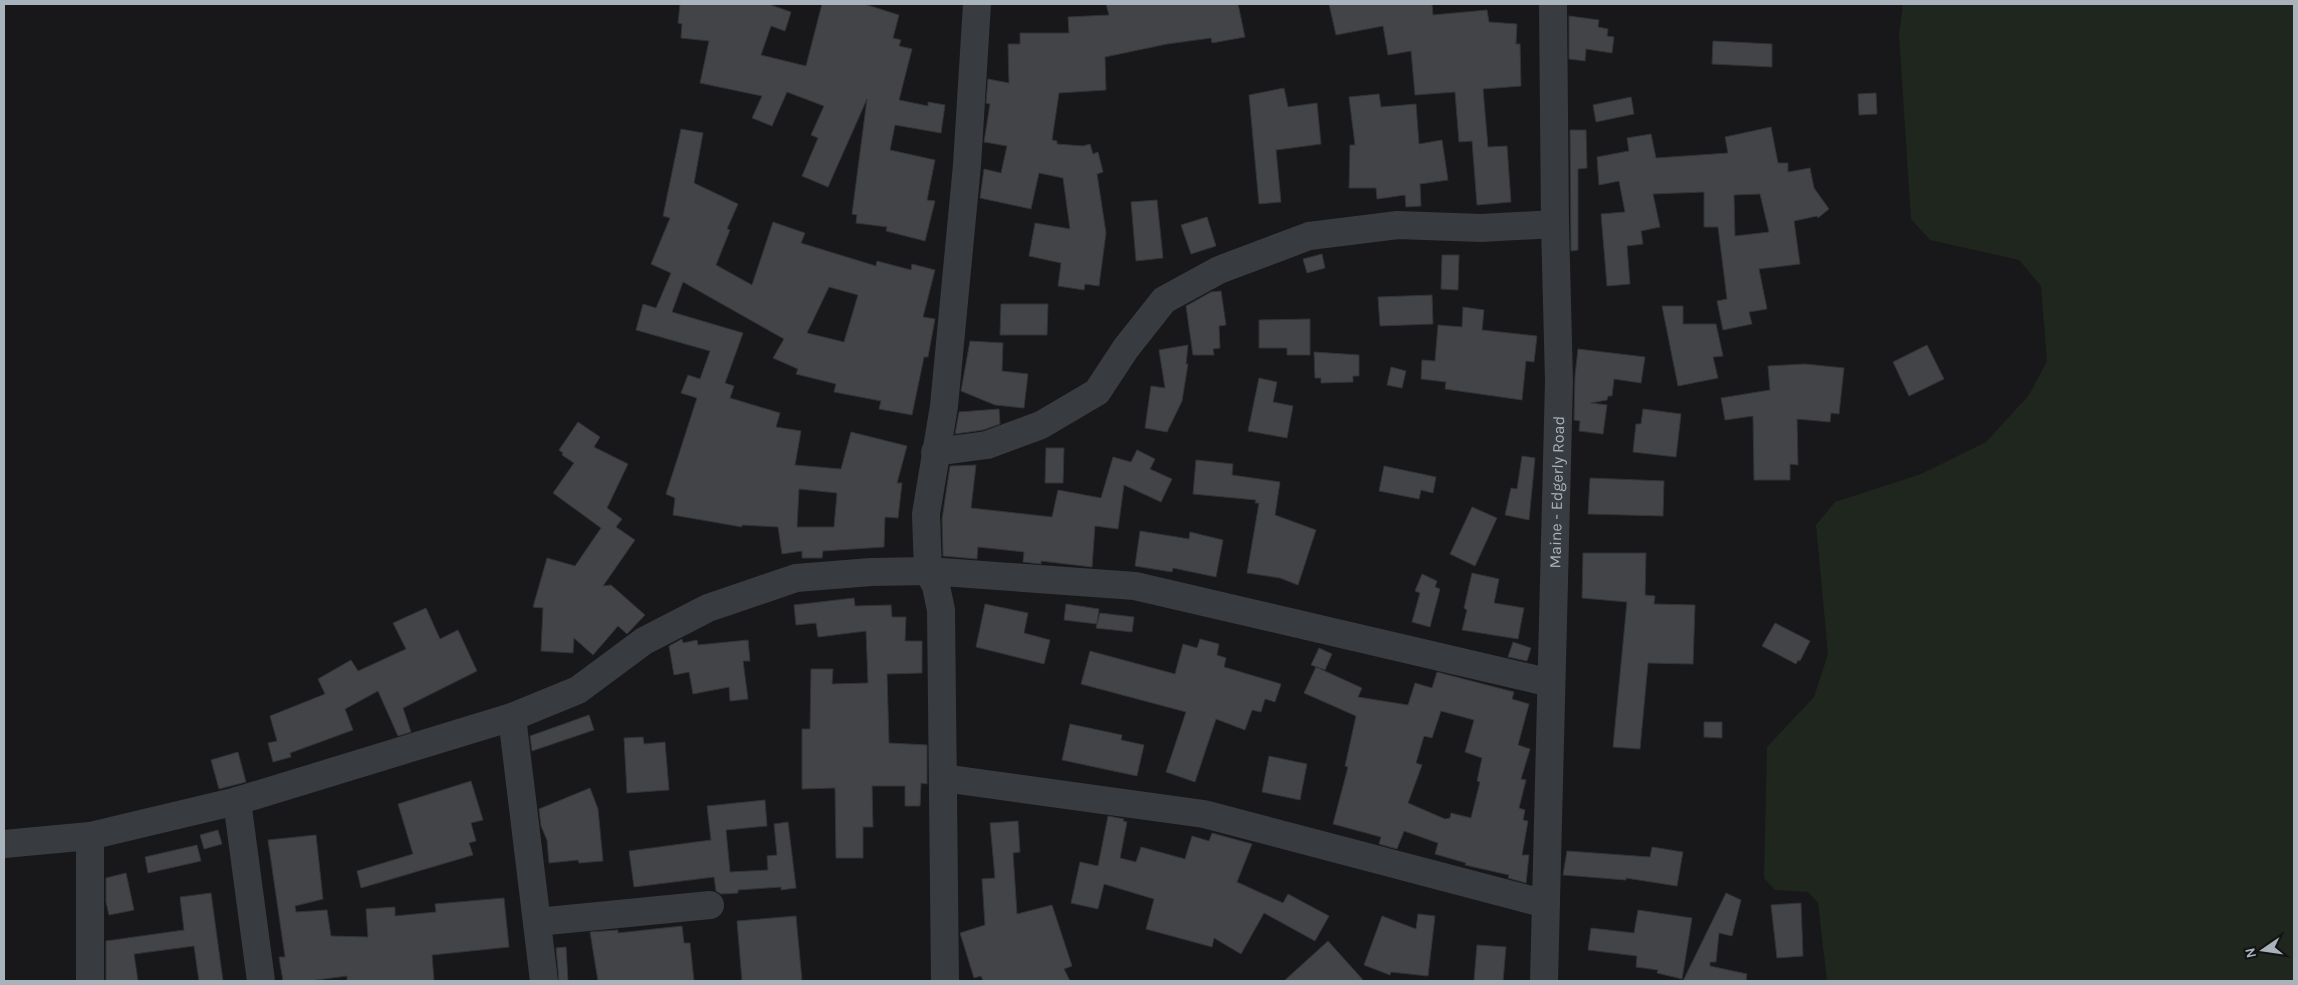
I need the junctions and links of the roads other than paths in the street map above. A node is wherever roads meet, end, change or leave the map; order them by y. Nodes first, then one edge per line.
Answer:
1 (977, 4) edge
2 (1553, 4) edge
3 (1555, 224) junction
4 (935, 452) junction
5 (928, 571) junction
6 (1551, 683) junction
7 (512, 718) junction
8 (943, 778) junction
9 (237, 801) junction
10 (90, 836) junction
11 (4, 844) edge
12 (1546, 904) junction
13 (710, 905) dead end
14 (537, 922) junction
15 (90, 981) edge
16 (261, 981) edge
17 (544, 981) edge
18 (945, 981) edge
19 (1544, 981) edge

1 - 4 street
2 - 3 street, Maine - Edgerly Road
3 - 4 street
3 - 6 street, Maine - Edgerly Road
4 - 5 street
5 - 6 street
5 - 7 street
5 - 8 street
6 - 12 street, Maine - Edgerly Road
7 - 9 street
7 - 14 street
8 - 12 street
8 - 18 street
9 - 10 street
9 - 16 street
10 - 11 street
10 - 15 street
12 - 19 street, Maine - Edgerly Road
13 - 14 street
14 - 17 street

